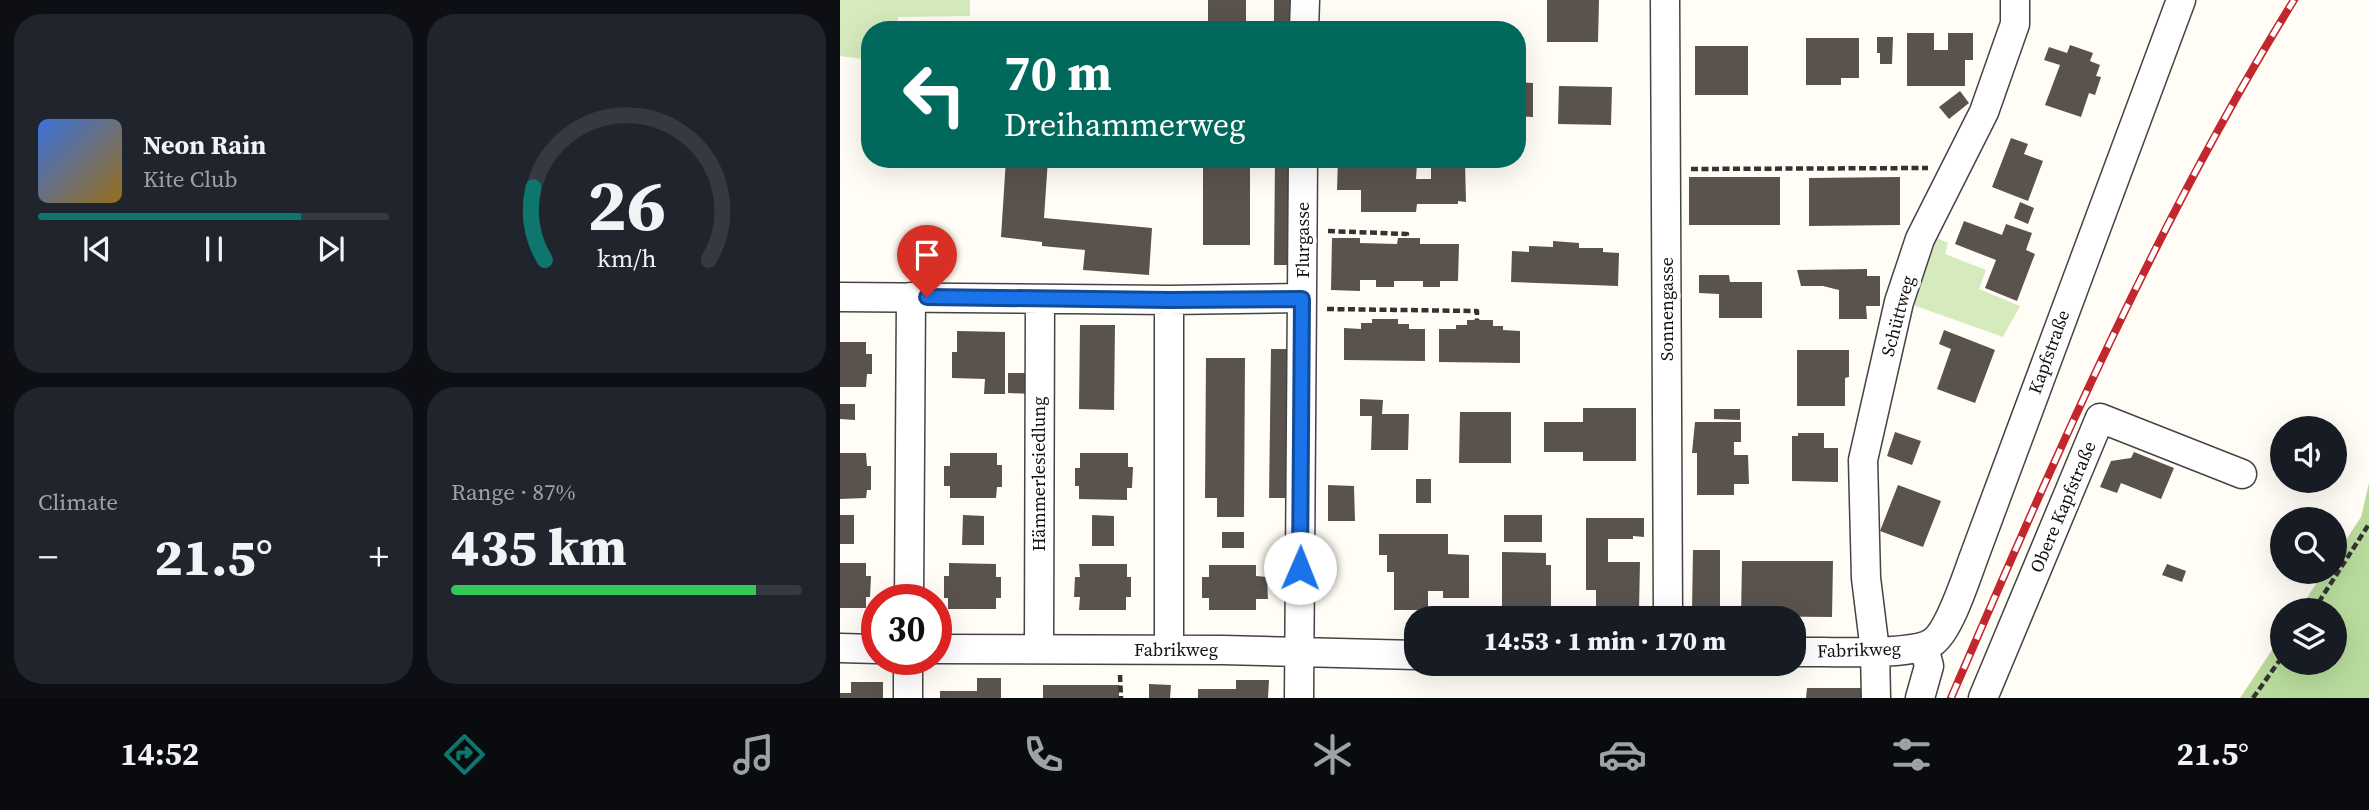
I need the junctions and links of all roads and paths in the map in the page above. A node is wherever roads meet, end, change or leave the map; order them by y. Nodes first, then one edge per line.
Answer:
1 (1305, 0) edge
2 (1665, 0) edge
3 (2015, 0) edge
4 (2181, 0) edge
5 (1304, 21) edge
6 (1956, 167) junction
7 (1303, 168) edge
8 (1856, 168) junction
9 (1666, 169) junction
10 (1730, 169) junction
11 (1730, 177) dead end
12 (1856, 177) dead end
13 (1303, 230) junction
14 (1407, 238) dead end
15 (840, 297) edge
16 (911, 297) junction
17 (1040, 299) junction
18 (1169, 300) junction
19 (1302, 303) junction
20 (1385, 309) junction
21 (1385, 319) dead end
22 (1477, 320) dead end
23 (2242, 474) dead end
24 (2369, 524) edge
25 (909, 584) edge
26 (2321, 598) edge
27 (1668, 606) edge
28 (1924, 647) junction
29 (840, 648) edge
30 (861, 649) edge
31 (952, 649) edge
32 (1039, 649) junction
33 (1169, 649) junction
34 (1875, 651) junction
35 (1806, 652) edge
36 (1299, 653) junction
37 (1404, 655) edge
38 (1120, 664) dead end
39 (2270, 674) edge
40 (908, 675) edge
41 (908, 698) edge
42 (1121, 698) edge
43 (1299, 698) edge
44 (1876, 698) edge
45 (1920, 698) edge
46 (1983, 698) edge
47 (2253, 698) edge

1 - 5 street
2 - 9 street, Sonnengasse
3 - 6 street, Schüttweg
4 - 28 street, Kapfstraße
6 - 8 path
6 - 34 street, Schüttweg
7 - 13 street, Flurgasse
8 - 10 path
8 - 12 path
9 - 10 path
9 - 27 street, Sonnengasse
10 - 11 path
13 - 14 path
13 - 19 street, Flurgasse
15 - 16 street
16 - 17 street
16 - 25 street
17 - 18 street
17 - 32 street, Hämmerlesiedlung
18 - 19 street
18 - 33 street
19 - 20 path
19 - 36 street, Flurgasse
20 - 21 path
20 - 22 path
23 - 46 street, Obere Kapfstraße
24 - 26 path
28 - 34 street, Fabrikweg
28 - 45 street
29 - 30 street
31 - 32 street, Fabrikweg
32 - 33 street, Fabrikweg
33 - 36 street, Fabrikweg
34 - 35 street, Fabrikweg
34 - 44 street, Schüttweg
36 - 37 street, Fabrikweg
36 - 43 street, Flurgasse
38 - 42 path
39 - 47 path
40 - 41 street

